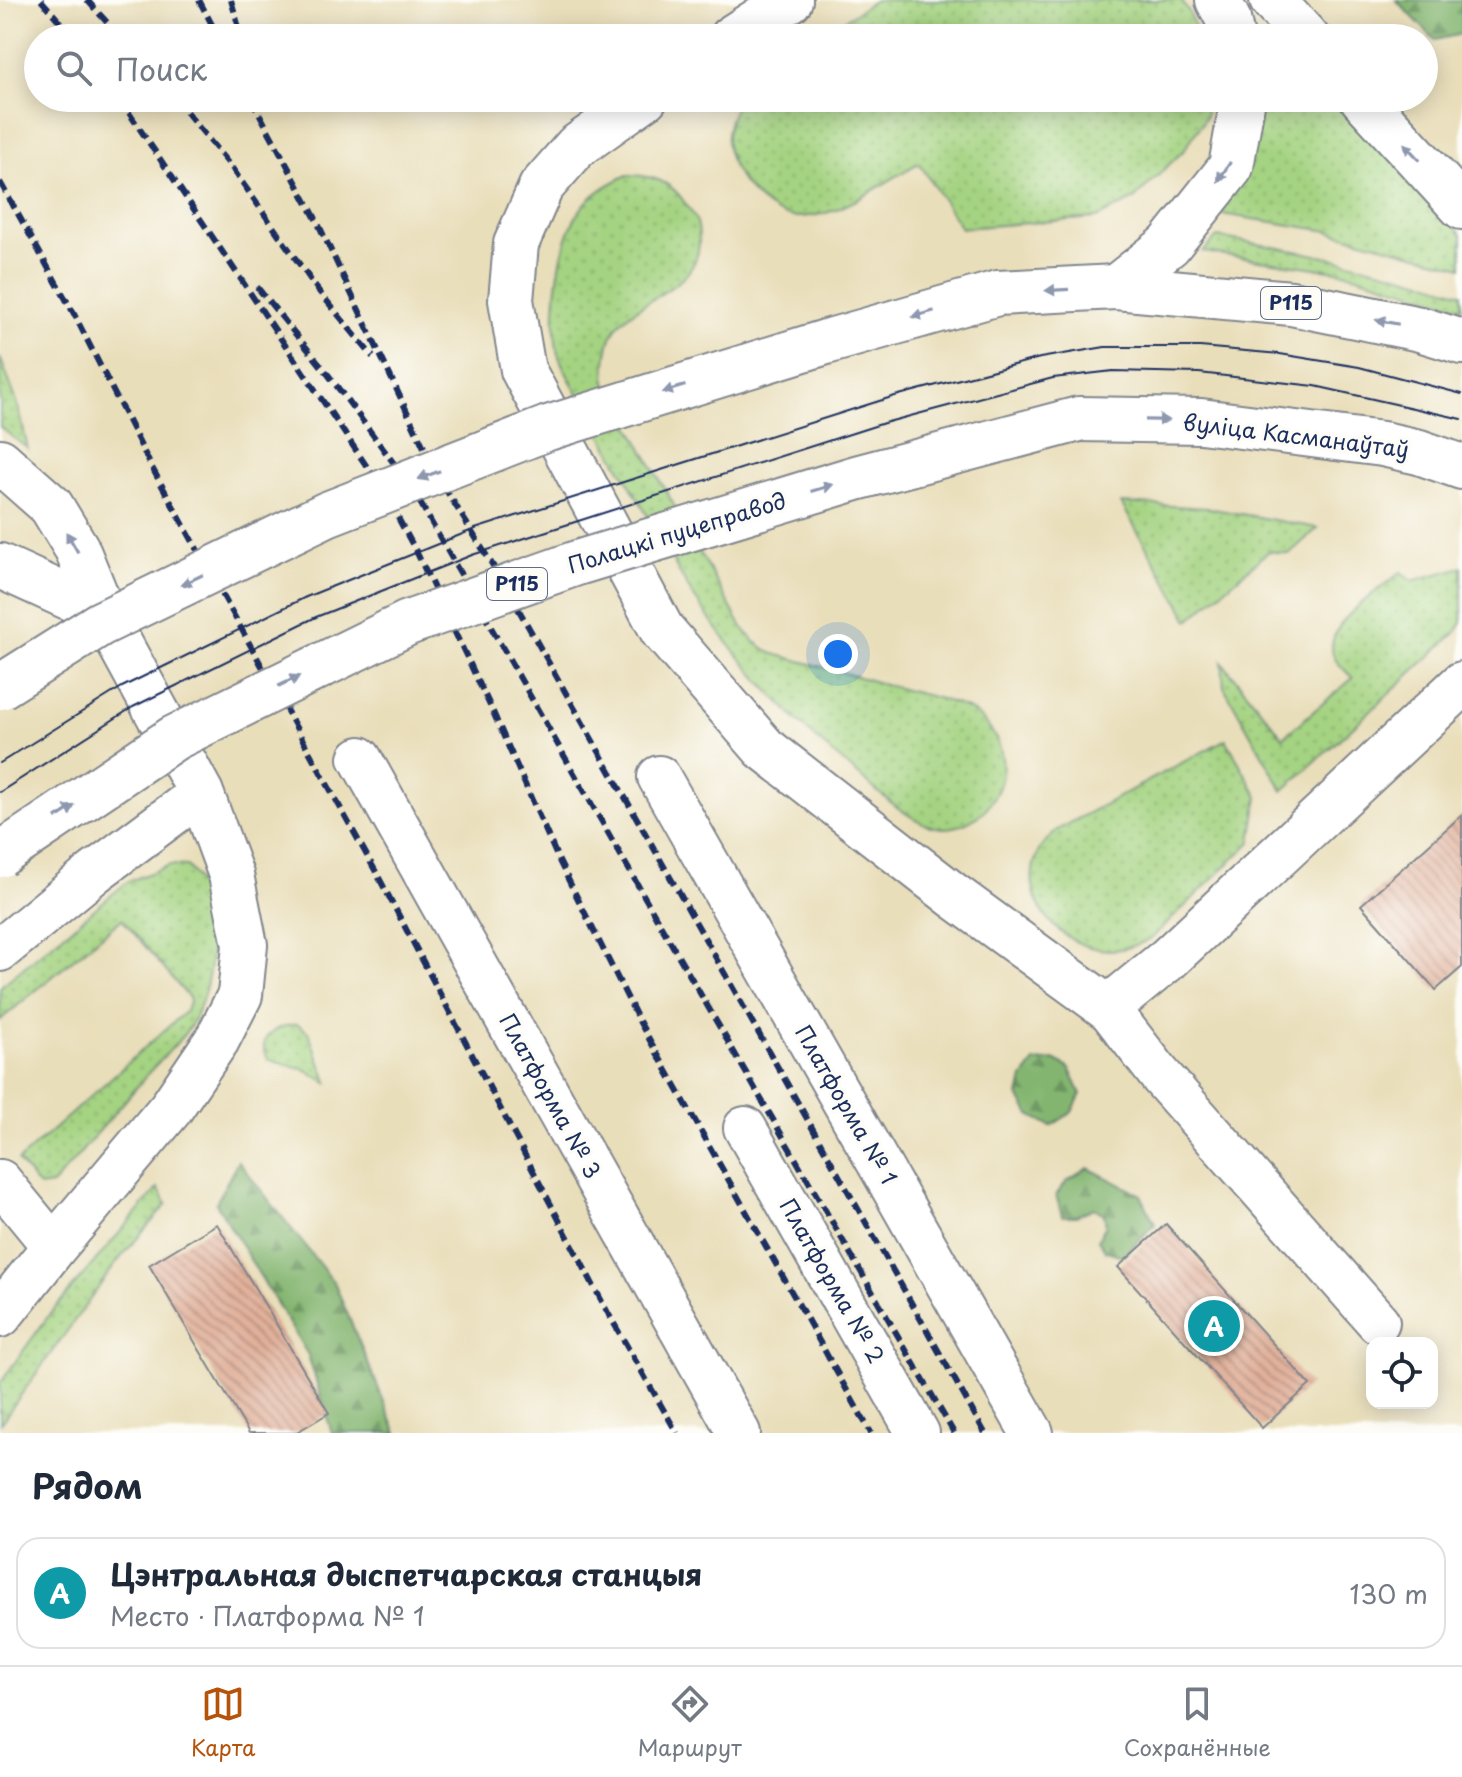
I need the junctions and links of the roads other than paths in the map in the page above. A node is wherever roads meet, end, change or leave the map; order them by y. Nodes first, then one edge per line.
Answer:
1 (790, 0) edge
2 (1218, 0) edge
3 (1272, 0) edge
4 (753, 24) edge
5 (1229, 24) edge
6 (1294, 24) edge
7 (625, 112) edge
8 (1241, 112) edge
9 (1375, 112) edge
10 (1462, 207) edge
11 (1116, 287) junction
12 (1462, 342) edge
13 (1079, 419) joint
14 (1401, 448) junction
15 (0, 461) edge
16 (1462, 467) edge
17 (1462, 495) edge
18 (0, 566) edge
19 (103, 613) junction
20 (1462, 684) edge
21 (0, 687) edge
22 (360, 758) dead end
23 (659, 777) dead end
24 (201, 793) junction
25 (0, 855) edge
26 (0, 950) edge
27 (1108, 1008) junction
28 (745, 1128) dead end
29 (0, 1181) edge
30 (54, 1247) junction
31 (0, 1315) edge
32 (1378, 1322) dead end
33 (739, 1433) edge
34 (918, 1433) edge
35 (1032, 1433) edge

1 - 4 main road
2 - 5 main road
3 - 6 main road
7 - 27 main road
8 -> 11 main road
10 -> 9 main road
12 -> 11 main road, Р115
11 -> 21 main road, Р115, bridge
13 -> 14 main road, вуліца Касманаўтаў / Р115
25 -> 13 main road, Полацкі пуцеправод / Р115, bridge
14 - 16 main road, вуліца Касманаўтаў / Р115
14 - 17 main road
19 -> 15 main road
18 - 19 main road
19 - 24 main road
20 - 27 main road
22 - 33 street, Платформа № 3
23 - 35 street, Платформа № 1
24 - 26 street
24 - 30 main road
27 - 32 street
28 - 34 street, Платформа № 2
29 - 30 street
30 - 31 main road

